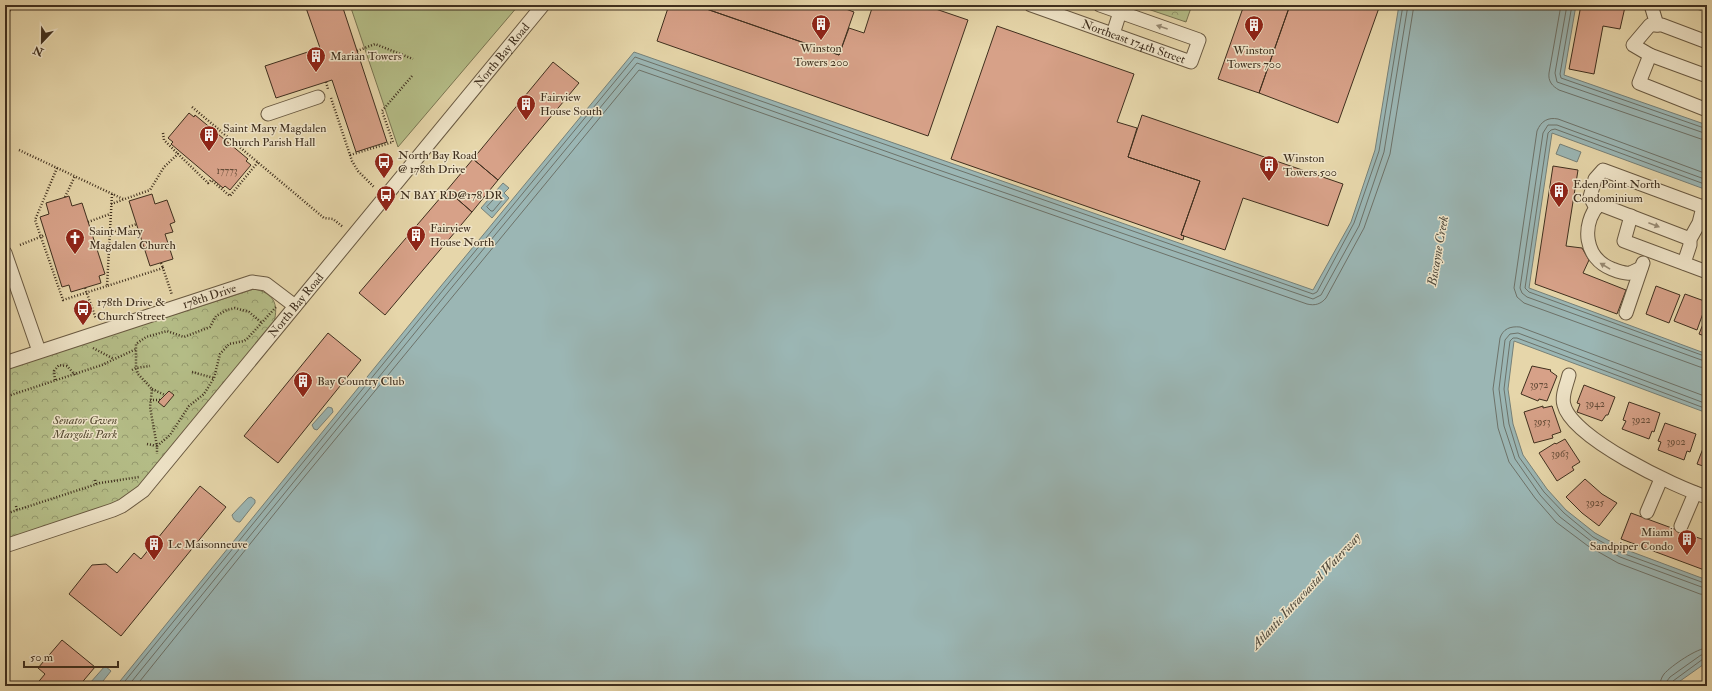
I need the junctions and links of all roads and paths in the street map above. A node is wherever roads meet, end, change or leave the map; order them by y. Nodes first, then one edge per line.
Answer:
1 (543, 5) edge
2 (1031, 5) edge
3 (1100, 5) edge
4 (1651, 5) edge
5 (1120, 12) junction
6 (1660, 25) junction
7 (1113, 34) junction
8 (1707, 42) edge
9 (357, 51) dead end
10 (1650, 55) junction
11 (413, 59) dead end
12 (412, 76) dead end
13 (1707, 76) edge
14 (326, 82) dead end
15 (318, 97) dead end
16 (192, 107) dead end
17 (1707, 110) edge
18 (268, 114) dead end
19 (163, 133) dead end
20 (19, 150) dead end
21 (178, 154) junction
22 (350, 155) junction
23 (258, 162) junction
24 (57, 168) junction
25 (75, 176) junction
26 (374, 187) dead end
27 (112, 194) junction
28 (65, 197) dead end
29 (124, 199) junction
30 (111, 204) junction
31 (1596, 208) junction
32 (110, 214) junction
33 (1631, 216) junction
34 (40, 218) dead end
35 (35, 220) junction
36 (88, 222) dead end
37 (136, 224) dead end
38 (343, 227) dead end
39 (109, 233) junction
40 (45, 235) dead end
41 (41, 237) junction
42 (1690, 239) junction
43 (20, 245) dead end
44 (1646, 250) junction
45 (5, 253) edge
46 (161, 263) dead end
47 (1684, 263) junction
48 (163, 268) junction
49 (1641, 268) junction
50 (1707, 272) edge
51 (106, 286) junction
52 (85, 288) dead end
53 (86, 293) junction
54 (172, 294) dead end
55 (295, 306) junction
56 (276, 307) dead end
57 (1626, 313) dead end
58 (96, 319) dead end
59 (261, 322) junction
60 (93, 348) dead end
61 (136, 348) junction
62 (39, 351) junction
63 (114, 360) junction
64 (5, 362) edge
65 (150, 366) dead end
66 (136, 368) junction
67 (132, 370) dead end
68 (192, 372) dead end
69 (75, 375) junction
70 (1570, 375) dead end
71 (214, 378) junction
72 (54, 380) junction
73 (152, 389) junction
74 (165, 395) dead end
75 (5, 397) edge
76 (150, 400) junction
77 (160, 400) dead end
78 (147, 444) dead end
79 (158, 446) junction
80 (156, 457) dead end
81 (140, 476) dead end
82 (1661, 479) junction
83 (95, 480) dead end
84 (96, 485) junction
85 (1701, 495) edge
86 (16, 506) dead end
87 (17, 510) junction
88 (1647, 512) dead end
89 (5, 514) edge
90 (1681, 526) dead end
91 (5, 546) edge

1 - 55 street, North Bay Road
2 - 7 street, Northeast 174th Street
3 - 5 street, Northeast 174th Street
4 - 6 street
5 - 7 street
7 -> 5 street, Northeast 174th Street
6 - 8 street
6 - 10 street
9 - 11 path
10 - 13 street
10 - 17 street
12 - 22 path
14 - 22 path
15 - 18 street
16 - 23 path
19 - 21 path
20 - 24 path
21 - 23 path
21 - 29 path
22 - 26 path
23 - 38 path
24 - 25 path
24 - 35 path
25 - 27 path
25 - 28 path
27 - 29 path
27 - 30 path
29 - 30 path
30 - 32 path
31 - 33 street
31 - 42 street
49 -> 31 street
32 - 36 path
32 - 39 path
33 -> 42 street
33 - 44 street
34 - 35 path
35 - 41 path
37 - 39 path
39 - 51 path
40 - 41 path
41 - 43 path
41 - 53 path
42 - 47 street
44 - 47 street
44 - 49 street
45 - 62 street
46 - 48 path
47 - 50 street
48 - 51 path
48 - 54 path
49 - 57 street
51 - 53 path
52 - 53 path
53 - 58 path
55 - 62 street, 178th Drive
55 - 91 street, North Bay Road
56 - 59 path
59 - 61 path
59 - 71 path
60 - 63 path
61 - 63 path
61 - 66 path
62 - 64 street, 178th Drive
63 - 69 path
65 - 66 path
66 - 67 path
66 - 73 path
68 - 71 path
69 - 72 path
69 - 72 path
70 - 82 street
71 - 79 path
72 - 75 path
73 - 74 path
73 - 76 path
76 - 77 path
76 - 79 path
78 - 79 path
79 - 80 path
81 - 84 path
82 - 85 street
82 - 88 street
83 - 84 path
84 - 87 path
85 - 90 street
86 - 87 path
87 - 89 path

